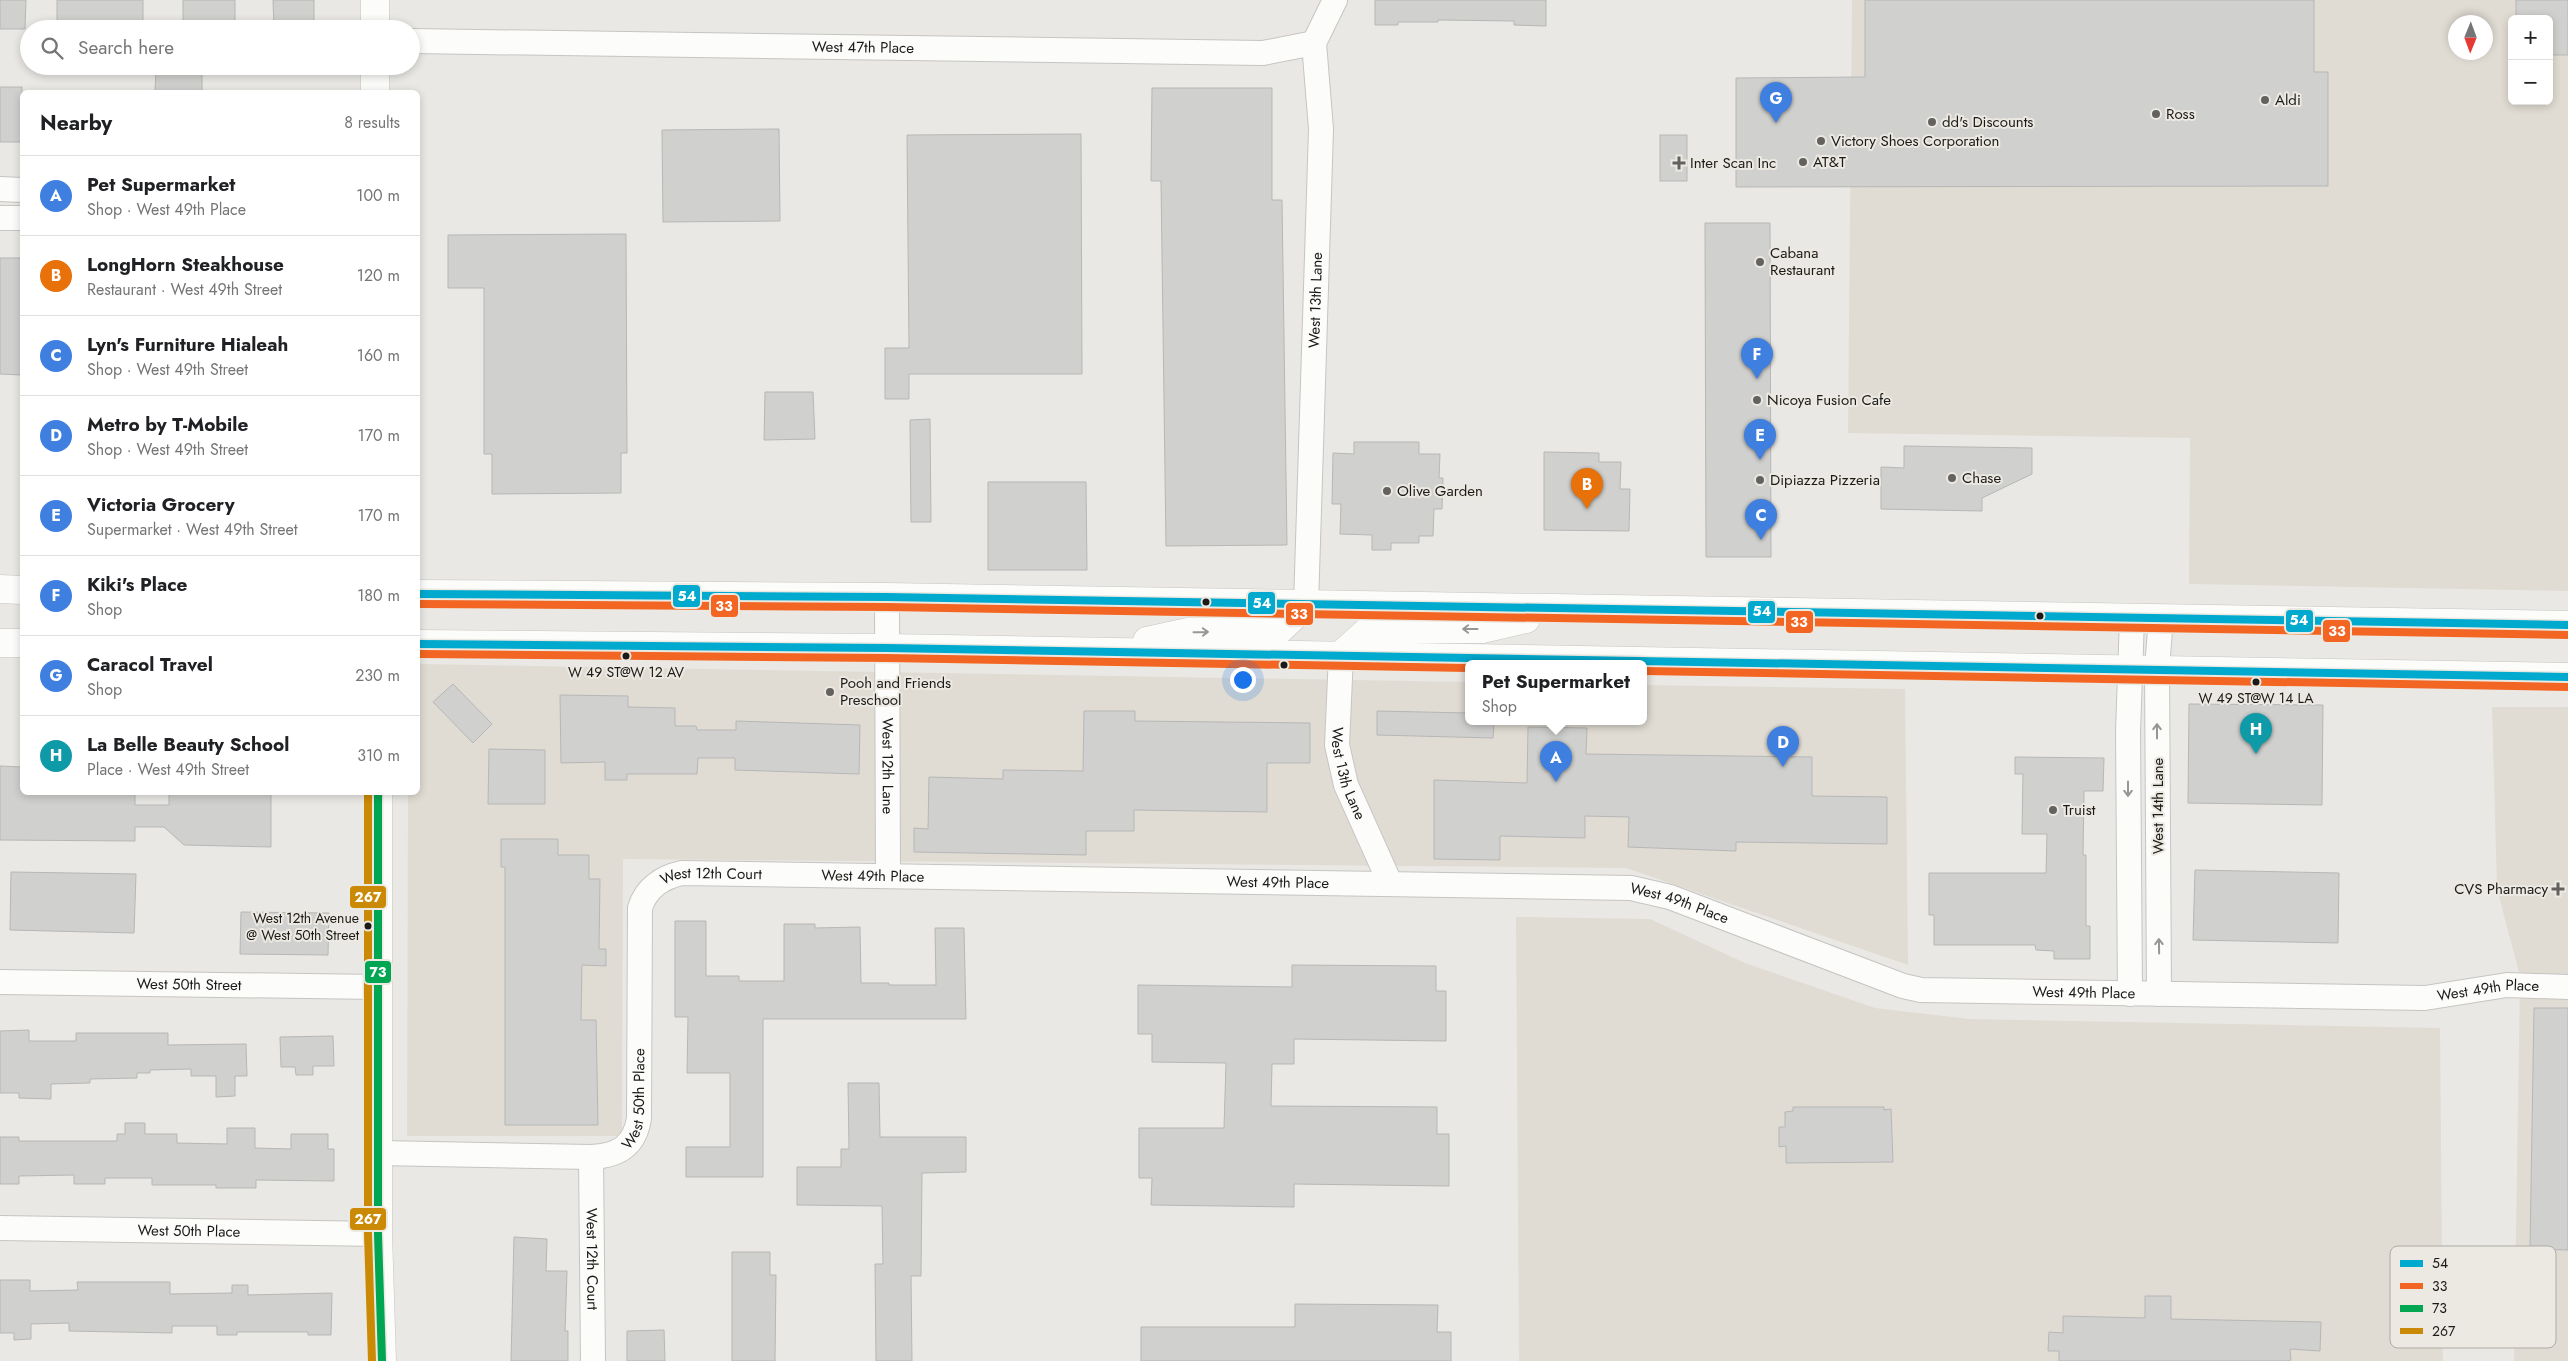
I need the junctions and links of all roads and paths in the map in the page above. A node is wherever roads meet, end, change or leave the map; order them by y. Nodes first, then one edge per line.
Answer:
1 (375, 0) edge
2 (1335, 0) edge
3 (375, 20) edge
4 (420, 41) edge
5 (1314, 43) junction
6 (375, 75) edge
7 (375, 90) edge
8 (0, 189) edge
9 (20, 190) edge
10 (0, 218) edge
11 (20, 218) edge
12 (0, 589) edge
13 (20, 590) edge
14 (420, 594) edge
15 (887, 597) junction
16 (1306, 605) junction
17 (1569, 609) junction
18 (2132, 618) junction
19 (2161, 618) junction
20 (2568, 625) edge
21 (0, 643) edge
22 (20, 643) edge
23 (420, 644) edge
24 (887, 648) junction
25 (1102, 651) junction
26 (1341, 656) junction
27 (1604, 660) edge
28 (1647, 661) edge
29 (2129, 668) junction
30 (2157, 668) junction
31 (2568, 677) edge
32 (378, 795) edge
33 (777, 874) joint
34 (888, 876) junction
35 (1390, 883) junction
36 (650, 891) joint
37 (0, 982) edge
38 (378, 987) junction
39 (2568, 987) edge
40 (2130, 994) junction
41 (2160, 994) junction
42 (378, 1153) junction
43 (591, 1157) junction
44 (0, 1228) edge
45 (378, 1234) junction
46 (382, 1361) edge
47 (593, 1361) edge

1 - 3 main road
2 - 5 street, West 13th Lane
4 - 5 street, West 47th Place
5 - 16 street, West 13th Lane
6 - 7 main road
8 - 9 street
10 - 11 street
12 - 13 main road
14 - 15 main road
15 - 16 main road
15 - 24 street, West 12th Lane
16 - 17 main road
25 -> 16 main road
17 - 18 main road
17 -> 26 main road
18 - 19 main road
18 - 29 street, West 14th Lane
19 - 20 main road
19 - 30 street, West 14th Lane
21 - 22 main road
23 - 24 main road
24 - 25 main road
24 - 34 street, West 12th Lane
25 - 26 main road
26 - 27 main road
26 - 35 street, West 13th Lane
28 - 29 main road
29 - 30 main road
29 -> 40 street, West 14th Lane
30 - 31 main road
41 -> 30 street, West 14th Lane
32 - 38 main road
33 - 34 street, West 49th Place
33 - 36 street, West 12th Court
34 - 35 street, West 49th Place
35 - 40 street, West 49th Place
36 - 43 street, West 50th Place
37 - 38 street, West 50th Street
38 - 42 main road
39 - 41 street, West 49th Place
40 - 41 street, West 49th Place
42 - 43 street, West 50th Place
42 - 45 main road
43 - 47 street, West 12th Court
44 - 45 street, West 50th Place
45 - 46 main road

